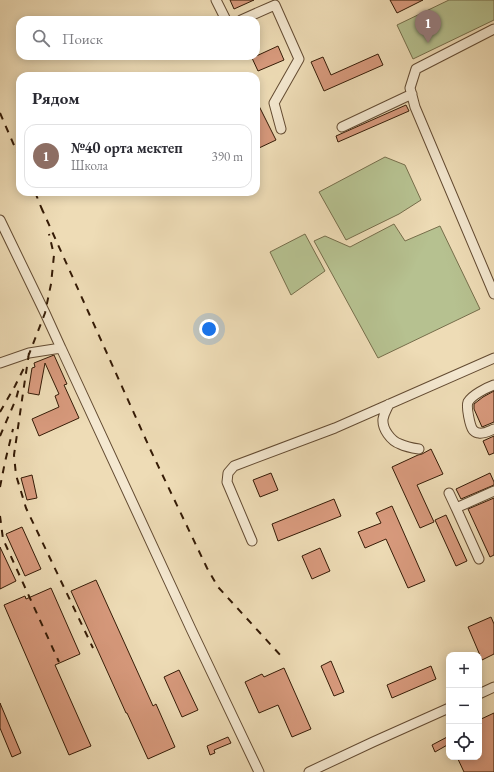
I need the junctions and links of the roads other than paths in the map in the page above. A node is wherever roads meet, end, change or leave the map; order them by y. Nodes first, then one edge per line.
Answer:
1 (216, 0) edge
2 (224, 16) edge
3 (250, 16) edge
4 (494, 29) edge
5 (412, 94) junction
6 (342, 127) dead end
7 (281, 129) dead end
8 (0, 220) edge
9 (494, 294) edge
10 (61, 348) junction
11 (494, 358) edge
12 (0, 363) edge
13 (494, 385) edge
14 (389, 404) junction
15 (494, 429) edge
16 (418, 449) dead end
17 (494, 491) edge
18 (449, 493) dead end
19 (456, 508) junction
20 (252, 541) dead end
21 (479, 558) dead end
22 (494, 687) edge
23 (482, 693) edge
24 (446, 709) edge
25 (259, 772) edge
26 (310, 772) edge

1 - 2 street
3 - 7 street
4 - 5 street
5 - 6 street
5 - 9 street
8 - 10 street
10 - 12 street
10 - 25 street
11 - 14 street
13 - 15 street
14 - 16 street
14 - 20 street
17 - 19 street
18 - 19 street
19 - 21 street
22 - 23 street
24 - 26 street

